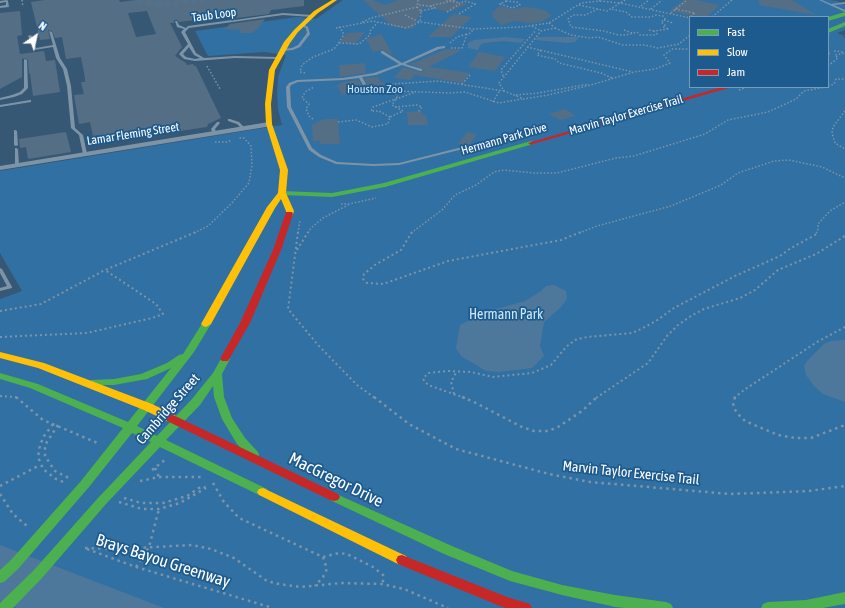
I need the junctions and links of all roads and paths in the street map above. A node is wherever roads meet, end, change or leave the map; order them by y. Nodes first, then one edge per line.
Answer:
1 (22, 0) edge
2 (336, 0) edge
3 (418, 0) edge
4 (446, 0) edge
5 (455, 0) edge
6 (471, 0) edge
7 (580, 0) edge
8 (624, 0) edge
9 (649, 0) edge
10 (662, 0) edge
11 (687, 0) edge
12 (732, 0) edge
13 (820, 0) edge
14 (505, 1) edge
15 (600, 1) edge
16 (0, 2) edge
17 (451, 2) junction
18 (468, 2) junction
19 (582, 2) junction
20 (460, 3) junction
21 (620, 3) junction
22 (845, 3) edge
23 (577, 5) junction
24 (831, 5) junction
25 (418, 6) junction
26 (430, 6) junction
27 (641, 6) junction
28 (0, 7) edge
29 (23, 7) dead end
30 (651, 8) junction
31 (598, 9) junction
32 (611, 9) junction
33 (675, 9) junction
34 (421, 11) junction
35 (447, 12) dead end
36 (845, 12) edge
37 (665, 13) junction
38 (405, 14) dead end
39 (459, 14) dead end
40 (670, 14) junction
41 (231, 15) dead end
42 (661, 15) junction
43 (312, 16) junction
44 (691, 16) edge
45 (713, 16) edge
46 (689, 17) edge
47 (370, 18) junction
48 (829, 19) edge
49 (664, 20) junction
50 (234, 21) junction
51 (176, 22) dead end
52 (361, 22) junction
53 (377, 22) junction
54 (420, 22) junction
55 (661, 22) junction
56 (549, 23) junction
57 (673, 23) dead end
58 (659, 24) dead end
59 (845, 24) edge
60 (532, 26) junction
61 (340, 27) junction
62 (336, 28) dead end
63 (555, 28) junction
64 (186, 29) junction
65 (473, 29) junction
66 (536, 30) junction
67 (624, 30) dead end
68 (640, 30) dead end
69 (649, 30) dead end
70 (668, 30) junction
71 (541, 31) junction
72 (654, 31) junction
73 (829, 31) edge
74 (50, 32) dead end
75 (632, 32) junction
76 (637, 32) junction
77 (670, 32) dead end
78 (467, 34) junction
79 (642, 35) junction
80 (30, 36) dead end
81 (689, 36) edge
82 (643, 38) dead end
83 (338, 43) junction
84 (190, 44) junction
85 (54, 46) junction
86 (444, 47) junction
87 (527, 47) junction
88 (689, 49) edge
89 (541, 50) junction
90 (382, 52) dead end
91 (845, 52) edge
92 (829, 53) edge
93 (280, 54) junction
94 (203, 59) junction
95 (25, 60) dead end
96 (402, 64) junction
97 (829, 65) edge
98 (421, 70) dead end
99 (634, 72) junction
100 (306, 74) dead end
101 (471, 74) dead end
102 (503, 76) junction
103 (360, 77) junction
104 (613, 78) junction
105 (845, 79) edge
106 (364, 84) dead end
107 (462, 84) junction
108 (594, 84) junction
109 (315, 85) dead end
110 (829, 86) edge
111 (393, 87) junction
112 (568, 87) junction
113 (386, 88) dead end
114 (821, 88) edge
115 (220, 89) dead end
116 (560, 89) junction
117 (572, 89) junction
118 (732, 89) edge
119 (500, 90) junction
120 (395, 91) junction
121 (419, 91) junction
122 (504, 91) junction
123 (564, 91) junction
124 (544, 92) junction
125 (548, 95) junction
126 (515, 96) junction
127 (0, 98) edge
128 (524, 99) junction
129 (395, 100) junction
130 (30, 101) dead end
131 (493, 102) junction
132 (0, 106) edge
133 (394, 107) junction
134 (845, 111) edge
135 (418, 112) dead end
136 (390, 117) junction
137 (313, 119) dead end
138 (229, 120) dead end
139 (338, 122) dead end
140 (218, 123) dead end
141 (269, 124) junction
142 (243, 128) junction
143 (15, 131) dead end
144 (214, 133) junction
145 (498, 139) dead end
146 (210, 142) dead end
147 (845, 150) edge
148 (85, 154) junction
149 (17, 165) junction
150 (0, 168) edge
151 (845, 178) edge
152 (282, 193) junction
153 (378, 197) dead end
154 (845, 202) edge
155 (341, 204) dead end
156 (349, 204) junction
157 (301, 213) dead end
158 (845, 236) edge
159 (296, 252) junction
160 (0, 269) edge
161 (105, 270) junction
162 (0, 290) edge
163 (0, 312) edge
164 (845, 327) edge
165 (0, 337) edge
166 (191, 350) junction
167 (0, 355) edge
168 (458, 371) junction
169 (217, 374) junction
170 (0, 376) edge
171 (85, 381) junction
172 (454, 394) junction
173 (0, 396) edge
174 (148, 407) junction
175 (178, 422) junction
176 (53, 424) junction
177 (58, 425) junction
178 (845, 425) edge
179 (131, 428) junction
180 (160, 441) junction
181 (100, 444) dead end
182 (260, 462) junction
183 (40, 465) junction
184 (155, 468) dead end
185 (159, 476) junction
186 (204, 478) dead end
187 (137, 480) dead end
188 (74, 481) dead end
189 (209, 481) dead end
190 (71, 485) dead end
191 (0, 486) edge
192 (845, 486) edge
193 (121, 498) dead end
194 (118, 501) dead end
195 (159, 510) junction
196 (149, 547) junction
197 (323, 557) junction
198 (136, 567) junction
199 (0, 578) edge
200 (382, 584) junction
201 (315, 586) junction
202 (845, 598) edge
203 (4, 608) edge
204 (273, 608) edge
205 (448, 608) edge
206 (524, 608) edge
207 (666, 608) edge
208 (768, 608) edge

1 - 29 path
2 - 43 street, Cambridge Street
3 - 25 path
4 - 17 path
5 - 17 path
6 - 18 path
7 - 19 path
8 - 21 path
9 - 27 path
10 - 30 path
11 - 33 path
12 - 45 path
13 - 24 lane
14 - 14 path
15 - 19 path
15 - 21 path
16 - 28 lane
17 - 20 path
17 - 26 path
18 - 20 path
18 - 39 path
19 - 23 path
20 - 35 path
21 - 27 path
21 - 32 path
22 - 24 lane
23 - 31 path
23 - 56 path
24 - 36 lane
25 - 26 path
25 - 34 path
25 - 47 path
26 - 34 path
27 - 30 path
30 - 37 path
31 - 32 path
31 - 75 path
32 - 42 path
33 - 40 path
33 - 44 path
34 - 54 path
36 - 48 street
37 - 40 path
37 - 42 path
38 - 54 path
40 - 46 path
41 - 50 lane
42 - 49 path
43 - 50 lane, Taub Loop
43 - 93 street, Cambridge Street
47 - 52 path
47 - 53 path
49 - 55 path
49 - 57 path
50 - 64 lane, Taub Loop
51 - 64 lane
52 - 53 path
52 - 61 path
53 - 54 path
53 - 83 path
54 - 65 path
55 - 58 path
55 - 70 path
56 - 60 path
56 - 63 path
59 - 73 street
60 - 65 path
60 - 66 path
61 - 62 path
61 - 83 path
63 - 71 path
63 - 81 path
64 - 84 lane, Taub Loop
65 - 78 path
66 - 71 path
66 - 102 path
67 - 75 path
68 - 76 path
69 - 72 path
70 - 72 path
70 - 77 path
71 - 87 path
72 - 79 path
74 - 85 lane
75 - 76 path
76 - 79 path
78 - 86 path
78 - 86 path
79 - 82 path
80 - 85 lane
83 - 100 path
84 - 94 lane, Taub Loop
84 - 94 lane
85 - 148 lane
86 - 96 lane
87 - 89 path
87 - 102 path
88 - 99 path
89 - 99 path
89 - 104 path
90 - 96 lane
91 - 92 path
91 - 97 path
93 - 94 lane
93 - 141 street, Cambridge Street
94 - 115 path
95 - 127 lane
96 - 98 lane
96 - 103 lane
99 - 104 path
101 - 107 path
102 - 122 path
103 - 106 lane
103 - 145 lane
104 - 108 path
105 - 110 path
107 - 111 path
107 - 119 path
108 - 112 path
108 - 117 path
109 - 137 path
111 - 113 path
111 - 120 path
112 - 116 path
112 - 117 path
114 - 151 path
116 - 123 path
116 - 124 path
117 - 123 path
118 - 152 street, Hermann Park Drive
119 - 122 path
119 - 131 path
120 - 121 path
120 - 129 path
121 - 129 path
121 - 131 path
122 - 126 path
123 - 125 path
124 - 125 path
124 - 126 path
125 - 128 path
126 - 128 path
128 - 131 path
129 - 133 path
129 - 136 path
130 - 132 lane
133 - 135 path
133 - 136 path
134 - 147 path
136 - 139 path
138 - 142 lane
140 - 144 lane
141 - 142 street, Lamar Fleming Street
141 - 152 street, Cambridge Street
142 - 144 street, Lamar Fleming Street
143 - 149 lane
144 - 148 street, Lamar Fleming Street
146 - 161 path
148 - 149 street, Lamar Fleming Street
149 - 150 street, Lamar Fleming Street
152 - 166 street, Cambridge Street
152 - 169 street, Cambridge Street
153 - 156 path, Marvin Taylor Exercise Trail
154 - 168 path
155 - 156 path, Marvin Taylor Exercise Trail
156 - 159 path, Marvin Taylor Exercise Trail
157 - 159 path, Marvin Taylor Exercise Trail
158 - 172 path
159 - 192 path, Marvin Taylor Exercise Trail
160 - 162 lane
161 - 163 path
161 - 165 path
164 - 178 path
166 - 171 street
166 - 174 street, Cambridge Street
167 - 171 street, MacGregor Drive
168 - 172 path
168 - 172 path
169 - 175 street, Cambridge Street
169 - 182 street
170 - 179 street
171 - 174 street, MacGregor Drive
173 - 176 path
174 - 175 street, MacGregor Drive
174 - 179 street, Cambridge Street
175 - 180 street, Cambridge Street
175 - 182 street, MacGregor Drive
176 - 177 path
176 - 183 path
177 - 181 path
177 - 188 path
179 - 180 street
179 - 199 street, Cambridge Street
180 - 203 street, Cambridge Street
180 - 206 street
182 - 207 street, MacGregor Drive
183 - 190 path
183 - 191 path
184 - 185 path
185 - 186 path
185 - 187 path
189 - 197 path
193 - 195 path
194 - 195 path
195 - 196 path
196 - 198 path
196 - 198 path, Brays Bayou Greenway
196 - 201 path, Brays Bayou Greenway
197 - 200 path
197 - 201 path
198 - 204 path, Brays Bayou Greenway
200 - 201 path, Brays Bayou Greenway
200 - 205 path, Brays Bayou Greenway
202 - 208 street

